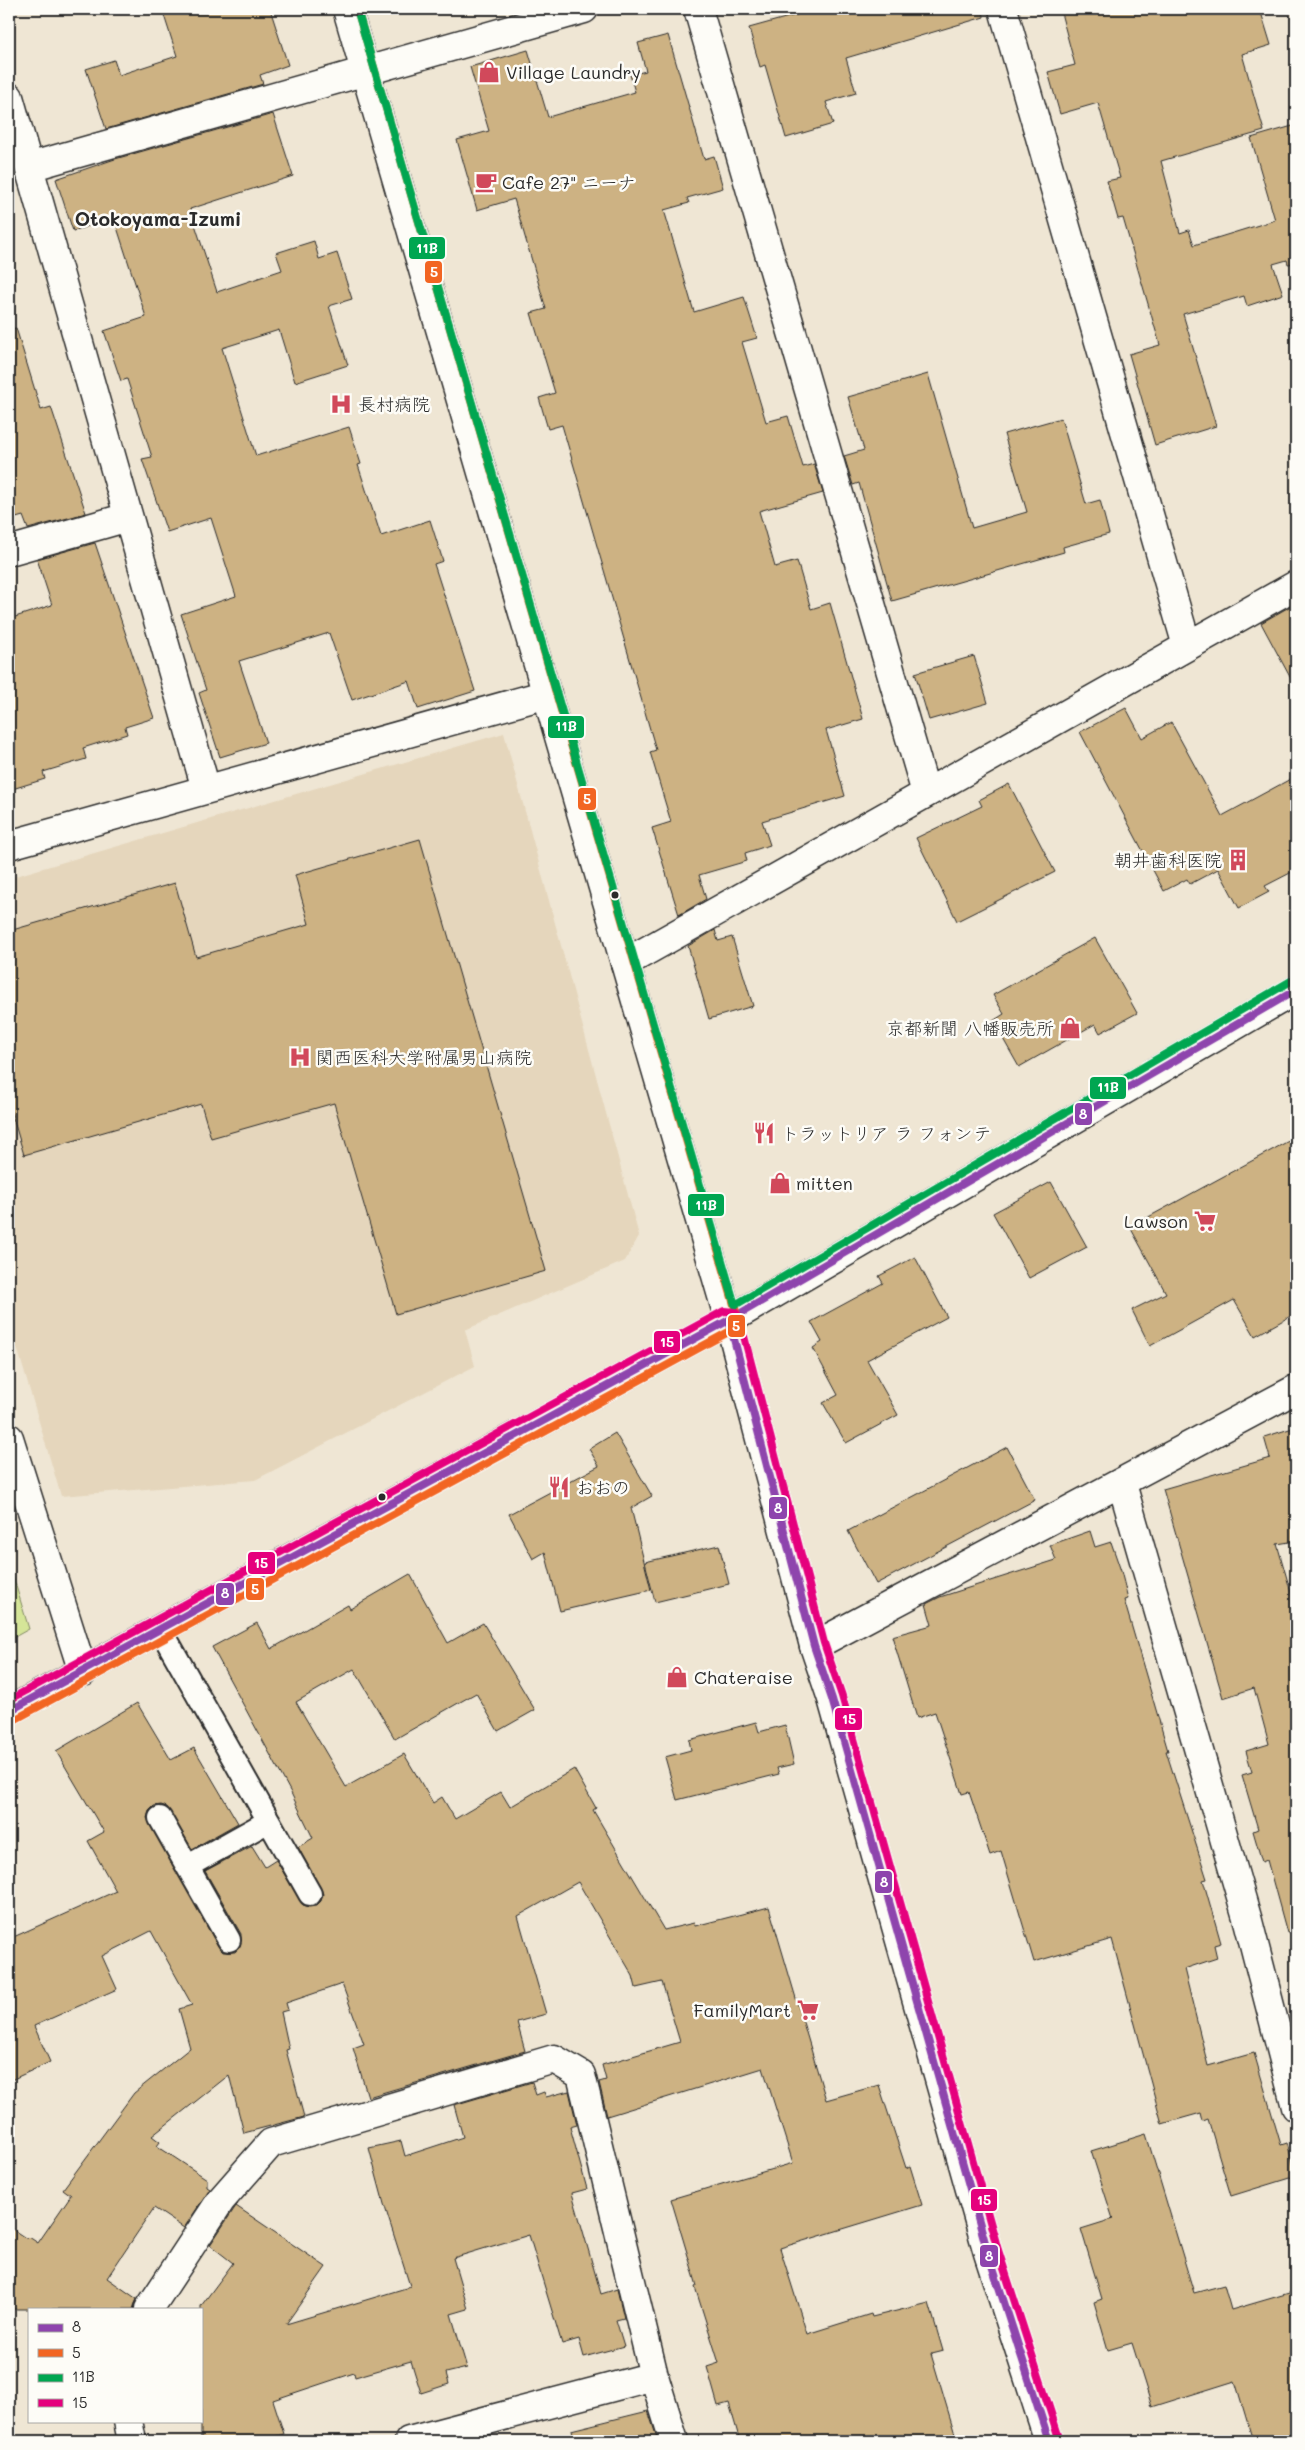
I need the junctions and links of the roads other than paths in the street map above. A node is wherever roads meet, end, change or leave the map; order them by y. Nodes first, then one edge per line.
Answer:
1 (347, 9) edge
2 (584, 9) edge
3 (698, 9) edge
4 (1003, 9) edge
5 (366, 71) junction
6 (9, 97) edge
7 (29, 167) junction
8 (128, 517) junction
9 (9, 551) edge
10 (1296, 585) edge
11 (1187, 646) junction
12 (547, 694) junction
13 (206, 789) junction
14 (926, 793) junction
15 (9, 845) edge
16 (624, 963) junction
17 (1296, 990) edge
18 (729, 1320) junction
19 (1296, 1389) edge
20 (9, 1438) edge
21 (1122, 1484) junction
22 (162, 1630) junction
23 (814, 1646) junction
24 (83, 1672) junction
25 (9, 1711) edge
26 (160, 1818) dead end
27 (269, 1821) junction
28 (188, 1866) junction
29 (310, 1894) dead end
30 (229, 1940) dead end
31 (1296, 2107) edge
32 (150, 2308) edge
33 (654, 2376) junction
34 (128, 2422) edge
35 (132, 2441) edge
36 (409, 2441) edge
37 (674, 2441) edge
38 (1049, 2441) edge

1 - 5 street
2 - 5 street
3 - 14 street
4 - 11 street
5 - 7 street
5 - 12 street
6 - 7 street
7 - 8 street
8 - 9 street
8 - 13 street
10 - 11 street
11 - 14 street
12 - 13 street
12 - 16 street
13 - 15 street
14 - 16 street
16 - 18 street
17 - 18 street
18 - 22 street
18 - 23 street
19 - 21 street
20 - 24 street
21 - 23 street
21 - 31 street
22 - 24 street
22 - 27 lane
23 - 38 street
24 - 25 street
26 - 28 lane
27 - 28 lane
27 - 29 lane
28 - 30 lane
32 - 33 street
33 - 36 street
33 - 37 street
34 - 35 street

